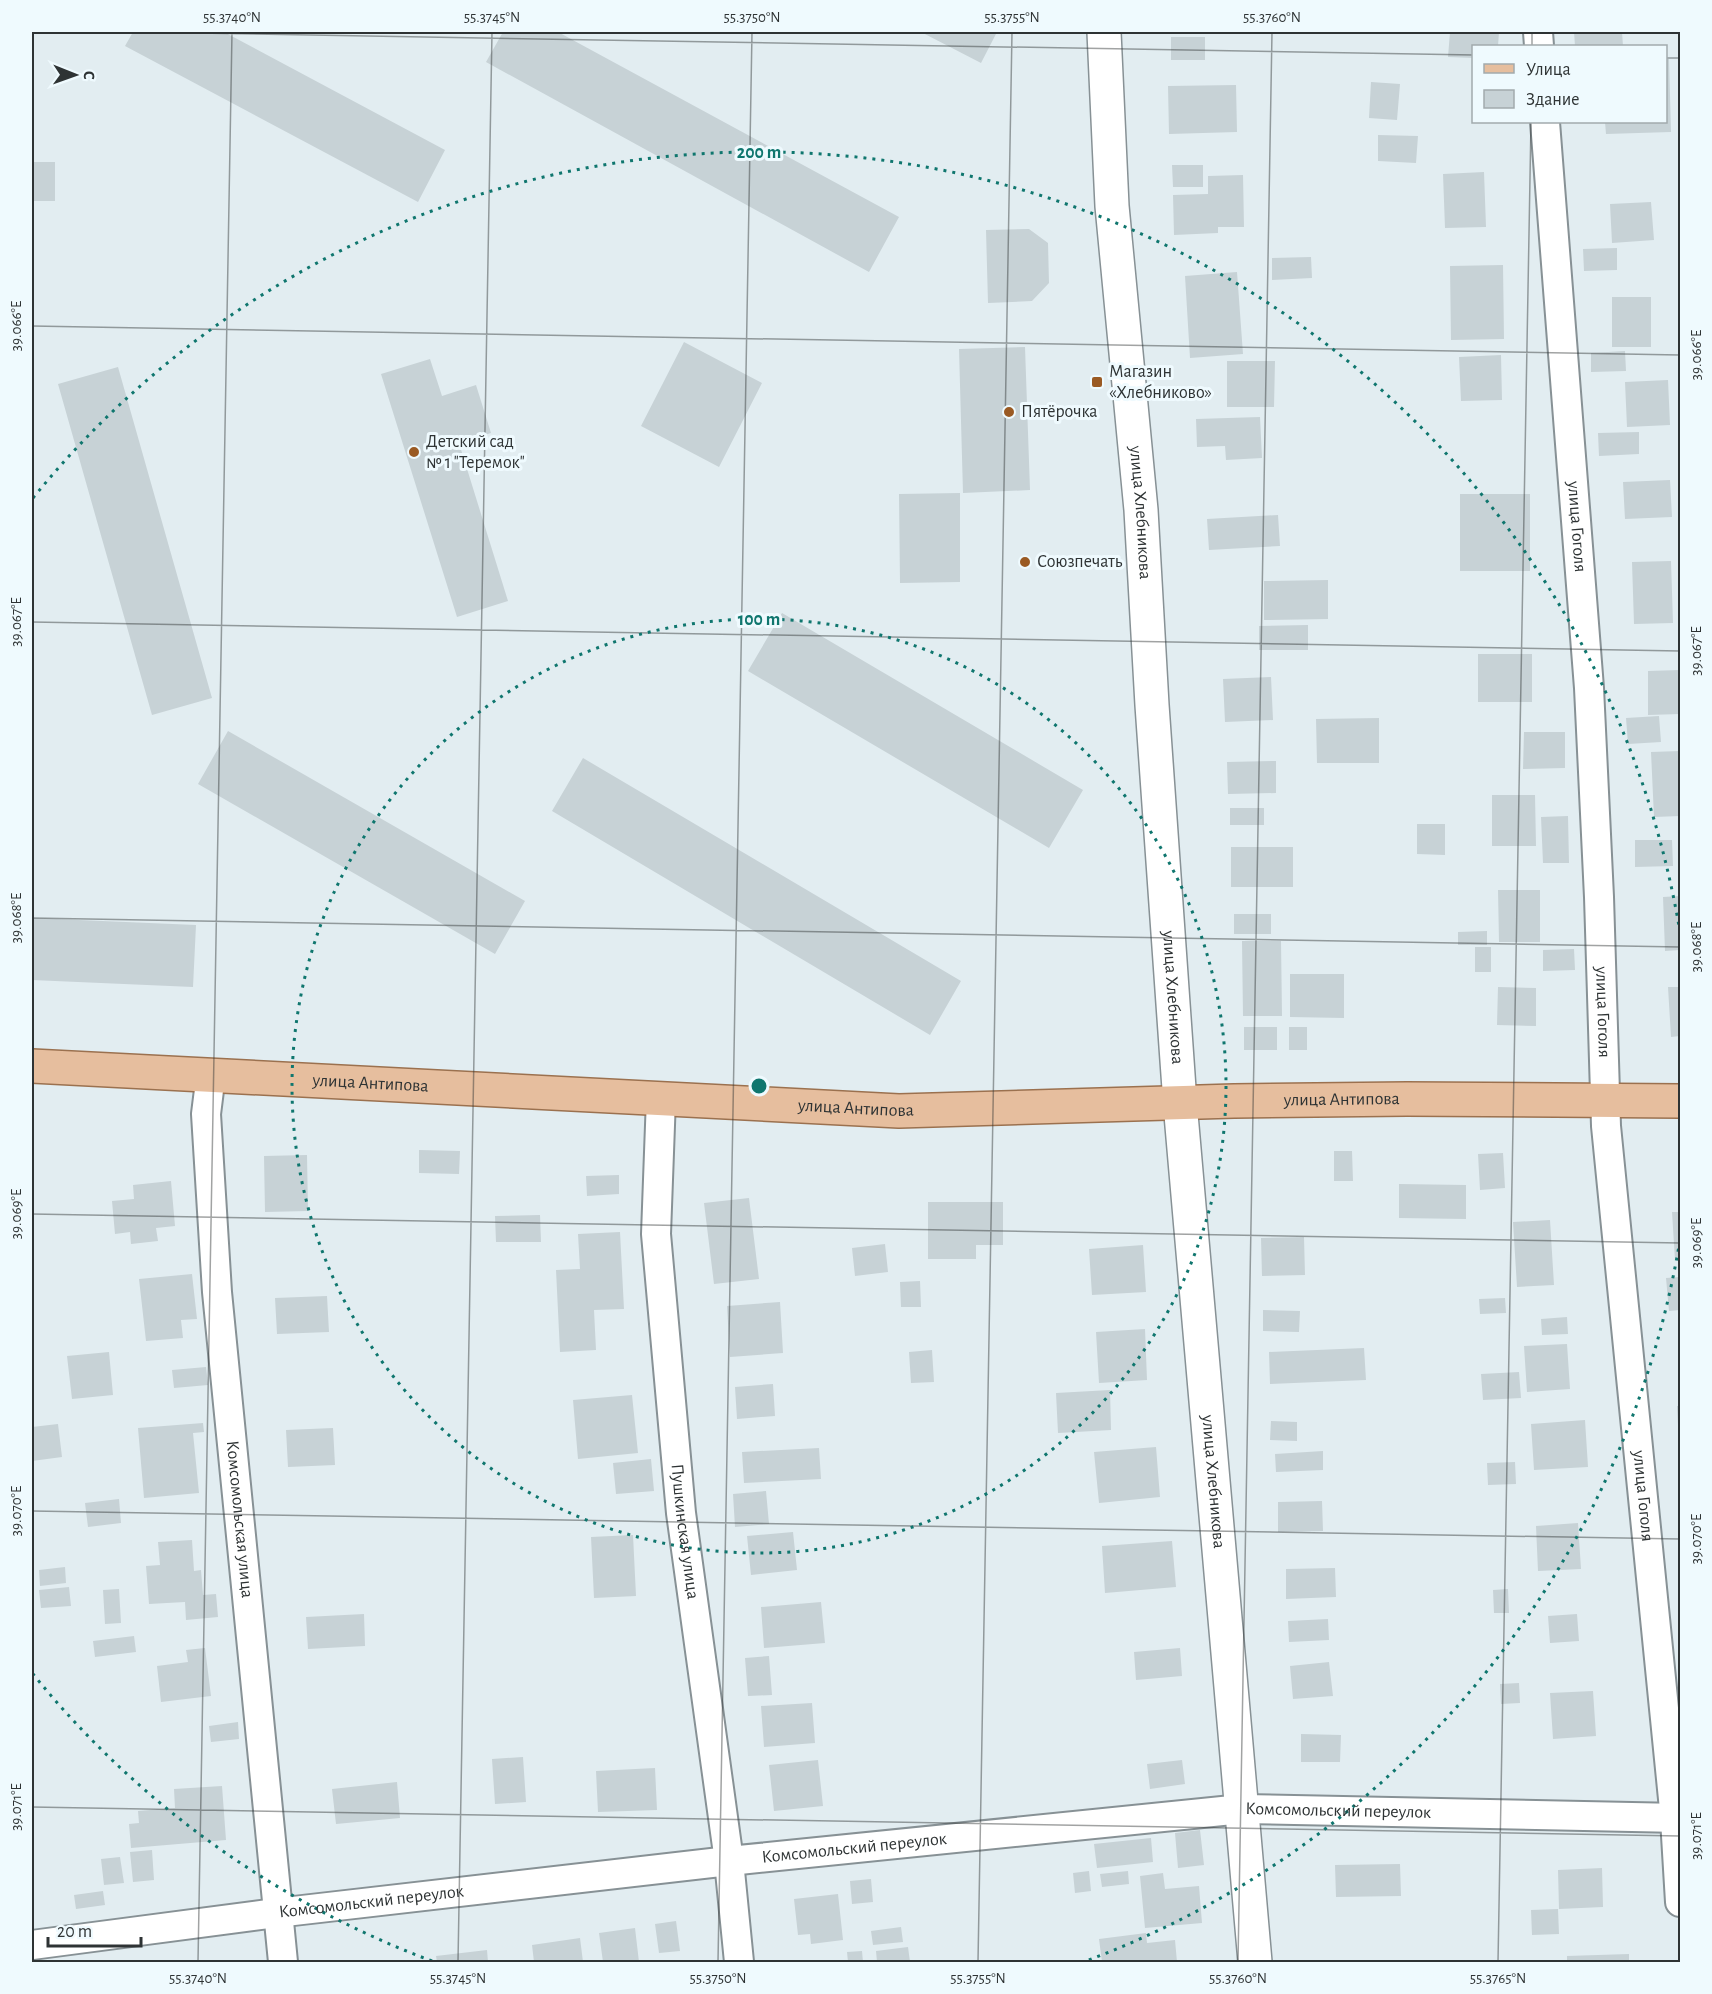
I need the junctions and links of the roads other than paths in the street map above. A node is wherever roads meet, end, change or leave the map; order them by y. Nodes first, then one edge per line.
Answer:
1 (1104, 32) edge
2 (1545, 123) edge
3 (32, 1066) edge
4 (210, 1074) junction
5 (661, 1098) junction
6 (1606, 1100) junction
7 (1680, 1101) edge
8 (1180, 1103) junction
9 (1242, 1809) junction
10 (1678, 1819) edge
11 (729, 1861) junction
12 (1680, 1902) edge
13 (276, 1913) junction
14 (32, 1945) edge
15 (283, 1962) edge
16 (739, 1962) edge
17 (1256, 1962) edge

1 - 8 street, улица Хлебникова
2 - 6 street, улица Гоголя
3 - 4 main road, улица Антипова
4 - 5 main road, улица Антипова
4 - 13 street, Комсомольская улица
5 - 8 main road, улица Антипова
5 - 11 street, Пушкинская улица
6 - 7 main road, улица Антипова
6 - 8 main road, улица Антипова
6 - 10 street, улица Гоголя
8 - 9 street, улица Хлебникова
9 - 10 street, Комсомольский переулок
9 - 11 street, Комсомольский переулок
9 - 17 street, улица Хлебникова
10 - 12 street, улица Гоголя
11 - 13 street, Комсомольский переулок
11 - 16 street, Пушкинская улица
13 - 14 street, Комсомольский переулок
13 - 15 street, Комсомольская улица

